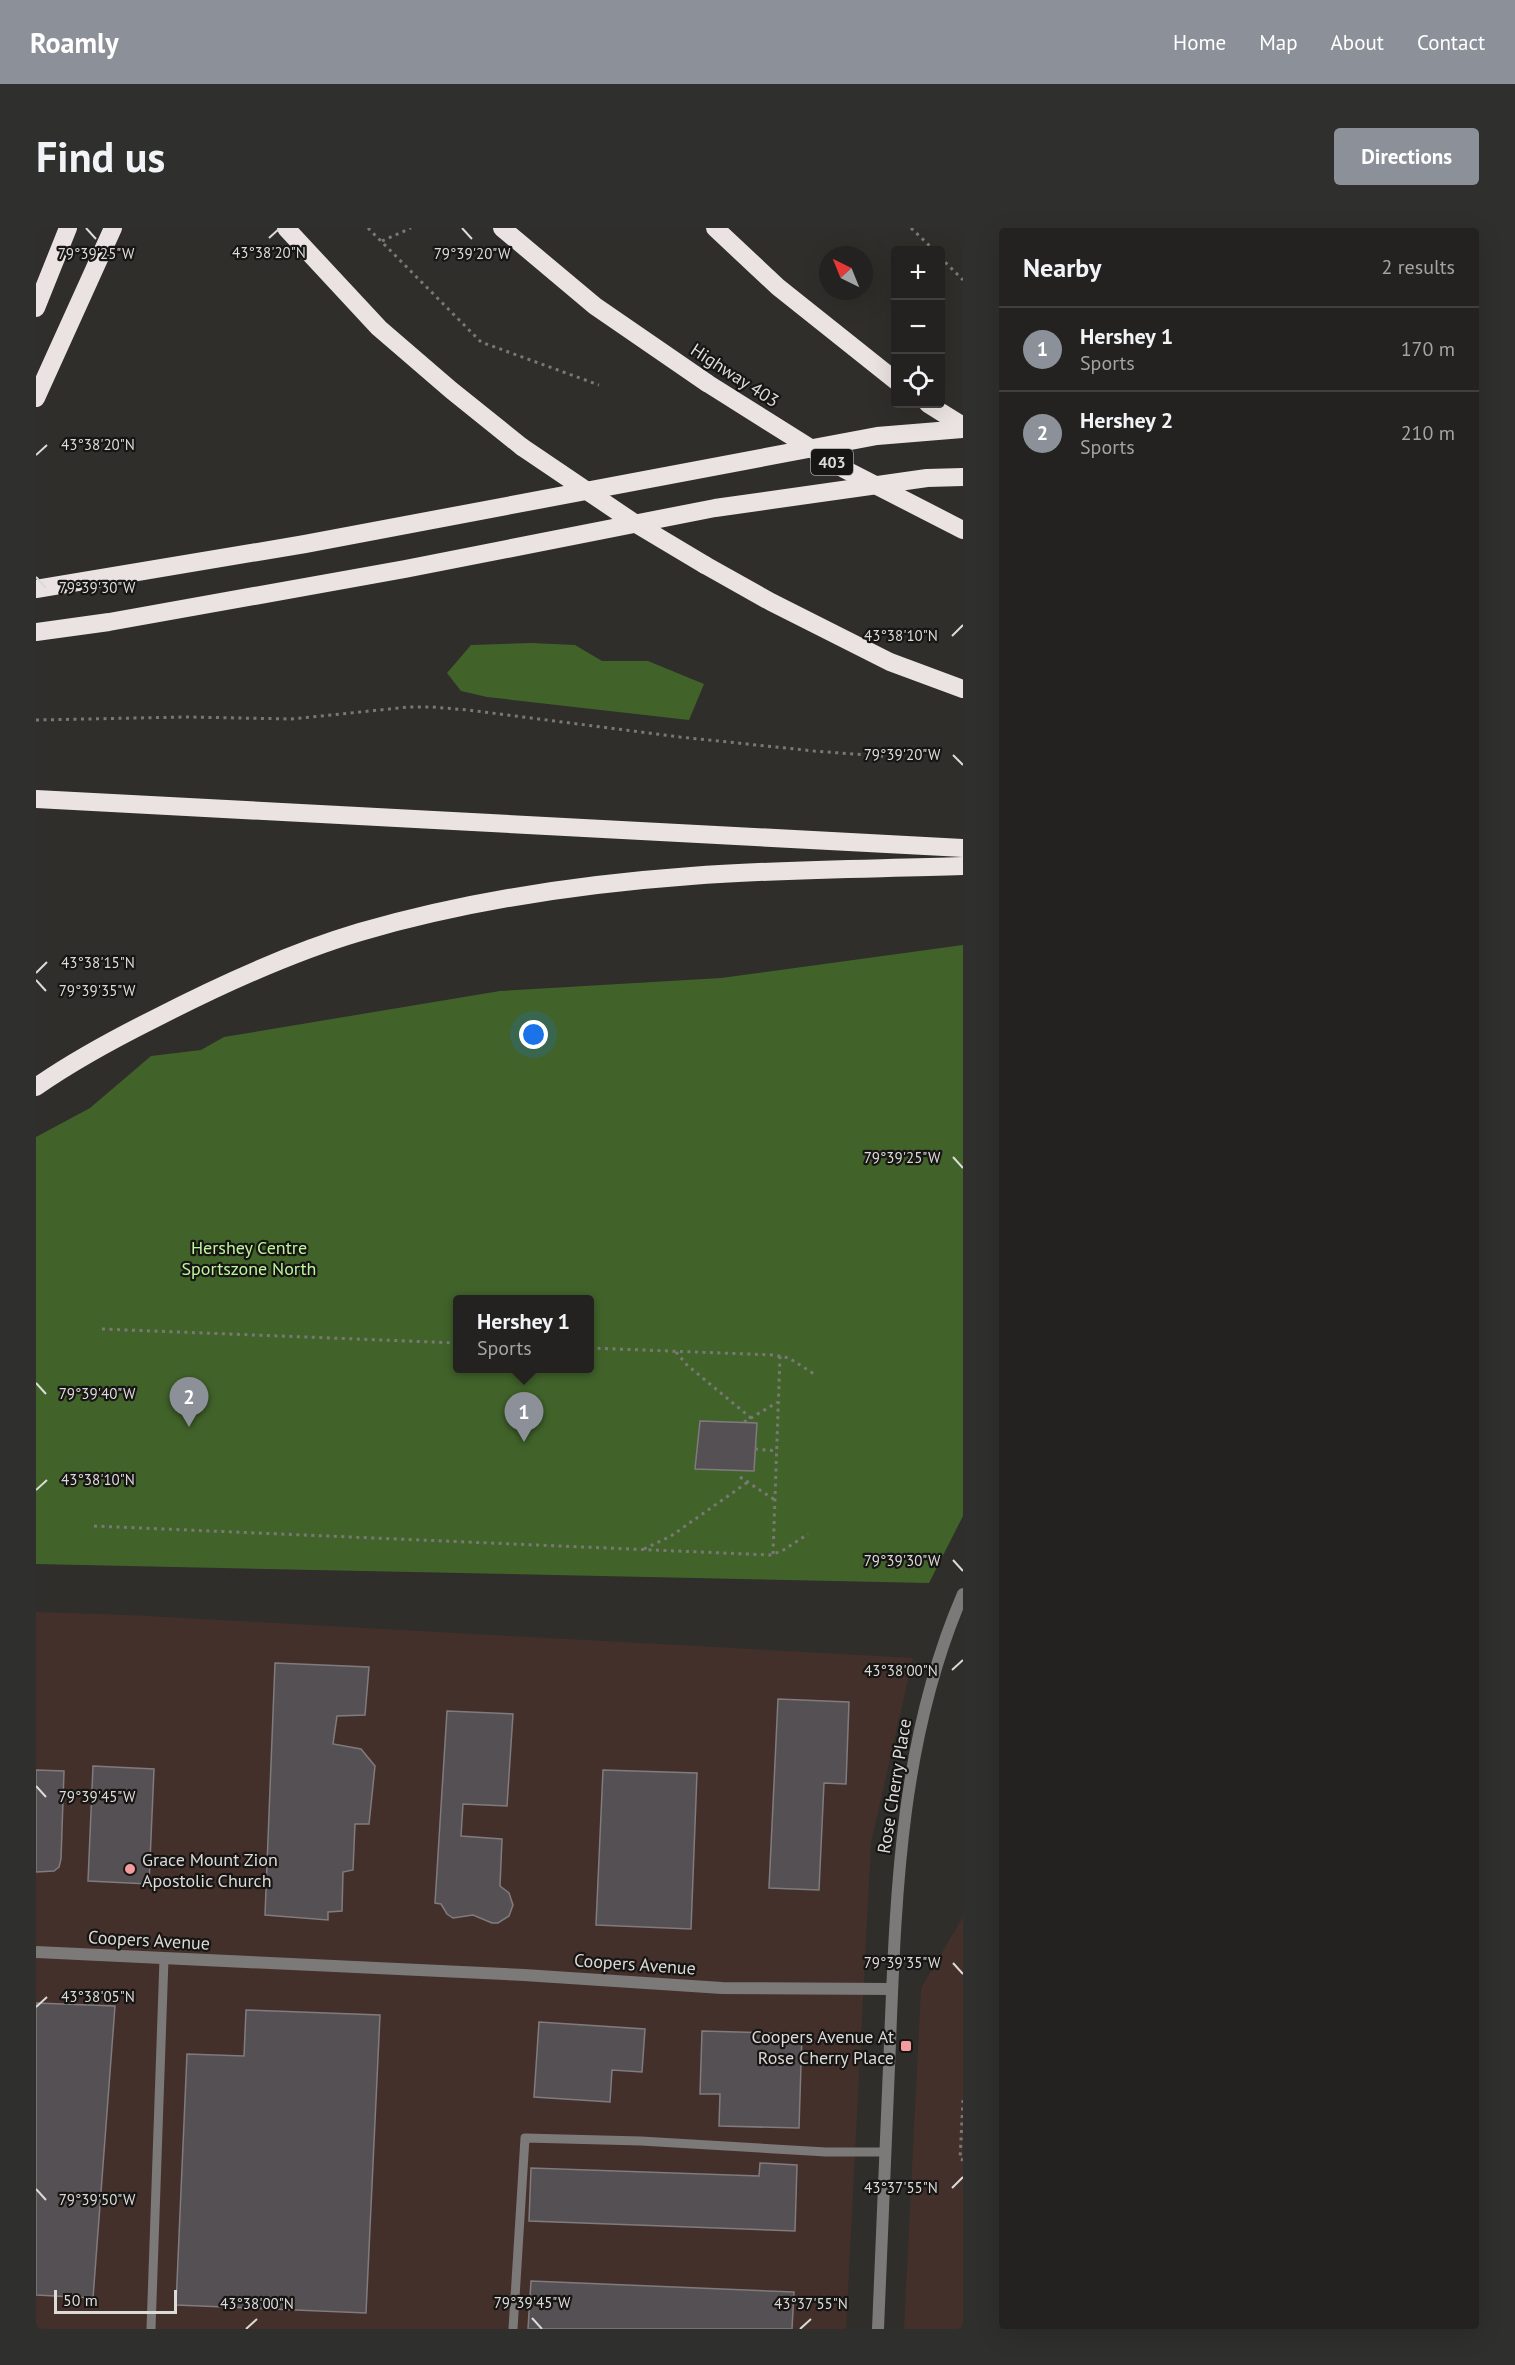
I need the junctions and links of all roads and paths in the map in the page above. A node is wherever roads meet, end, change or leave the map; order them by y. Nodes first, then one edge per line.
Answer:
1 (68, 228) edge
2 (113, 228) edge
3 (286, 228) edge
4 (368, 228) edge
5 (411, 228) edge
6 (502, 228) edge
7 (715, 228) edge
8 (911, 228) edge
9 (381, 241) junction
10 (930, 246) edge
11 (945, 263) edge
12 (963, 280) edge
13 (36, 308) edge
14 (891, 377) edge
15 (599, 385) dead end
16 (36, 398) edge
17 (934, 408) edge
18 (963, 428) edge
19 (963, 477) edge
20 (963, 530) edge
21 (36, 589) edge
22 (36, 632) edge
23 (963, 689) edge
24 (36, 720) edge
25 (892, 757) dead end
26 (36, 799) edge
27 (963, 848) edge
28 (963, 866) edge
29 (36, 1087) edge
30 (102, 1329) dead end
31 (453, 1343) edge
32 (594, 1348) edge
33 (676, 1351) junction
34 (780, 1356) junction
35 (814, 1374) dead end
36 (778, 1402) junction
37 (751, 1418) junction
38 (744, 1422) dead end
39 (755, 1449) dead end
40 (777, 1451) junction
41 (740, 1477) dead end
42 (748, 1482) junction
43 (775, 1500) junction
44 (94, 1526) dead end
45 (808, 1534) dead end
46 (643, 1550) junction
47 (773, 1554) junction
48 (963, 1594) edge
49 (36, 1952) edge
50 (164, 1959) junction
51 (892, 1989) junction
52 (963, 2100) edge
53 (886, 2152) junction
54 (963, 2160) edge
55 (151, 2329) edge
56 (513, 2329) edge
57 (878, 2329) edge

1 - 13 highway
2 - 16 highway
3 - 23 highway, bridge
4 - 9 path
5 - 9 path
6 - 20 highway, Highway 403 / 403, bridge
7 - 14 highway
8 - 10 path
9 - 15 path
11 - 12 path
17 - 18 highway
18 - 21 highway
19 - 22 highway
24 - 25 path
26 - 27 highway
28 - 29 highway
30 - 31 path
32 - 33 path
33 - 34 path
33 - 37 path
34 - 35 path
34 - 36 path
36 - 37 path
36 - 40 path
37 - 38 path
39 - 40 path
40 - 43 path
41 - 42 path
42 - 43 path
42 - 46 path
43 - 47 path
44 - 46 path
45 - 47 path
46 - 47 path
48 - 51 street, Rose Cherry Place
49 - 50 street, Coopers Avenue
50 - 51 street, Coopers Avenue
50 - 55 lane
51 - 53 street
52 - 54 path
53 - 56 lane
53 - 57 street

